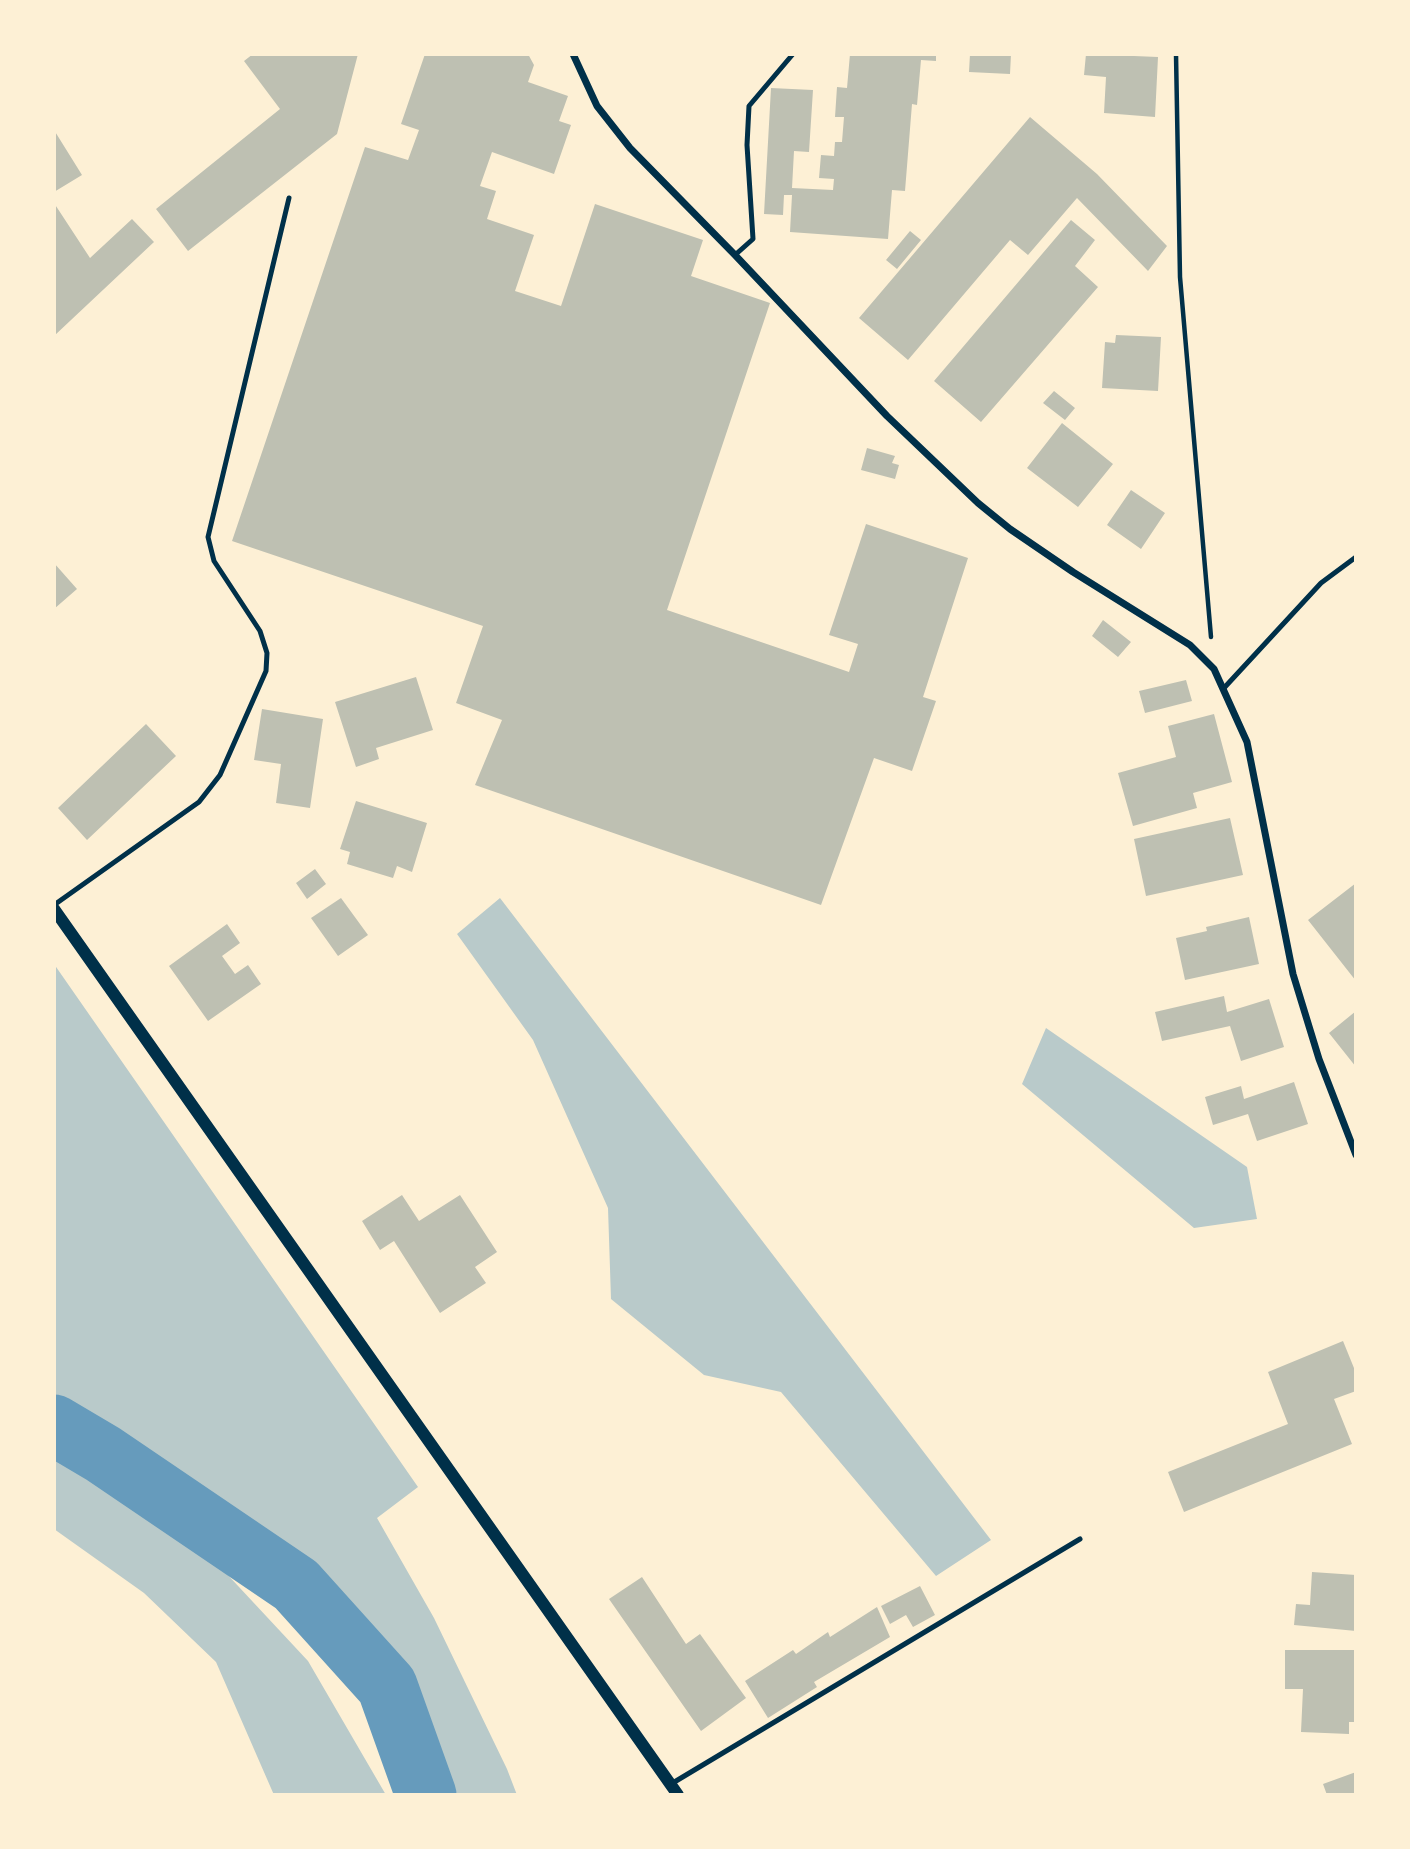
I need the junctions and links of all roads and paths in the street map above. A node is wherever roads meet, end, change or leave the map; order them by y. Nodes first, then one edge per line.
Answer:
1 (573, 54) edge
2 (793, 54) edge
3 (1175, 54) edge
4 (289, 198) dead end
5 (735, 255) junction
6 (1356, 557) edge
7 (1213, 669) junction
8 (1224, 688) junction
9 (54, 907) edge
10 (1356, 1155) edge
11 (1080, 1539) dead end
12 (674, 1789) edge

1 - 5 street
2 - 5 lane
3 - 7 path
4 - 9 lane
5 - 7 street
6 - 8 lane
7 - 8 street
8 - 10 street
9 - 12 street
11 - 12 lane

